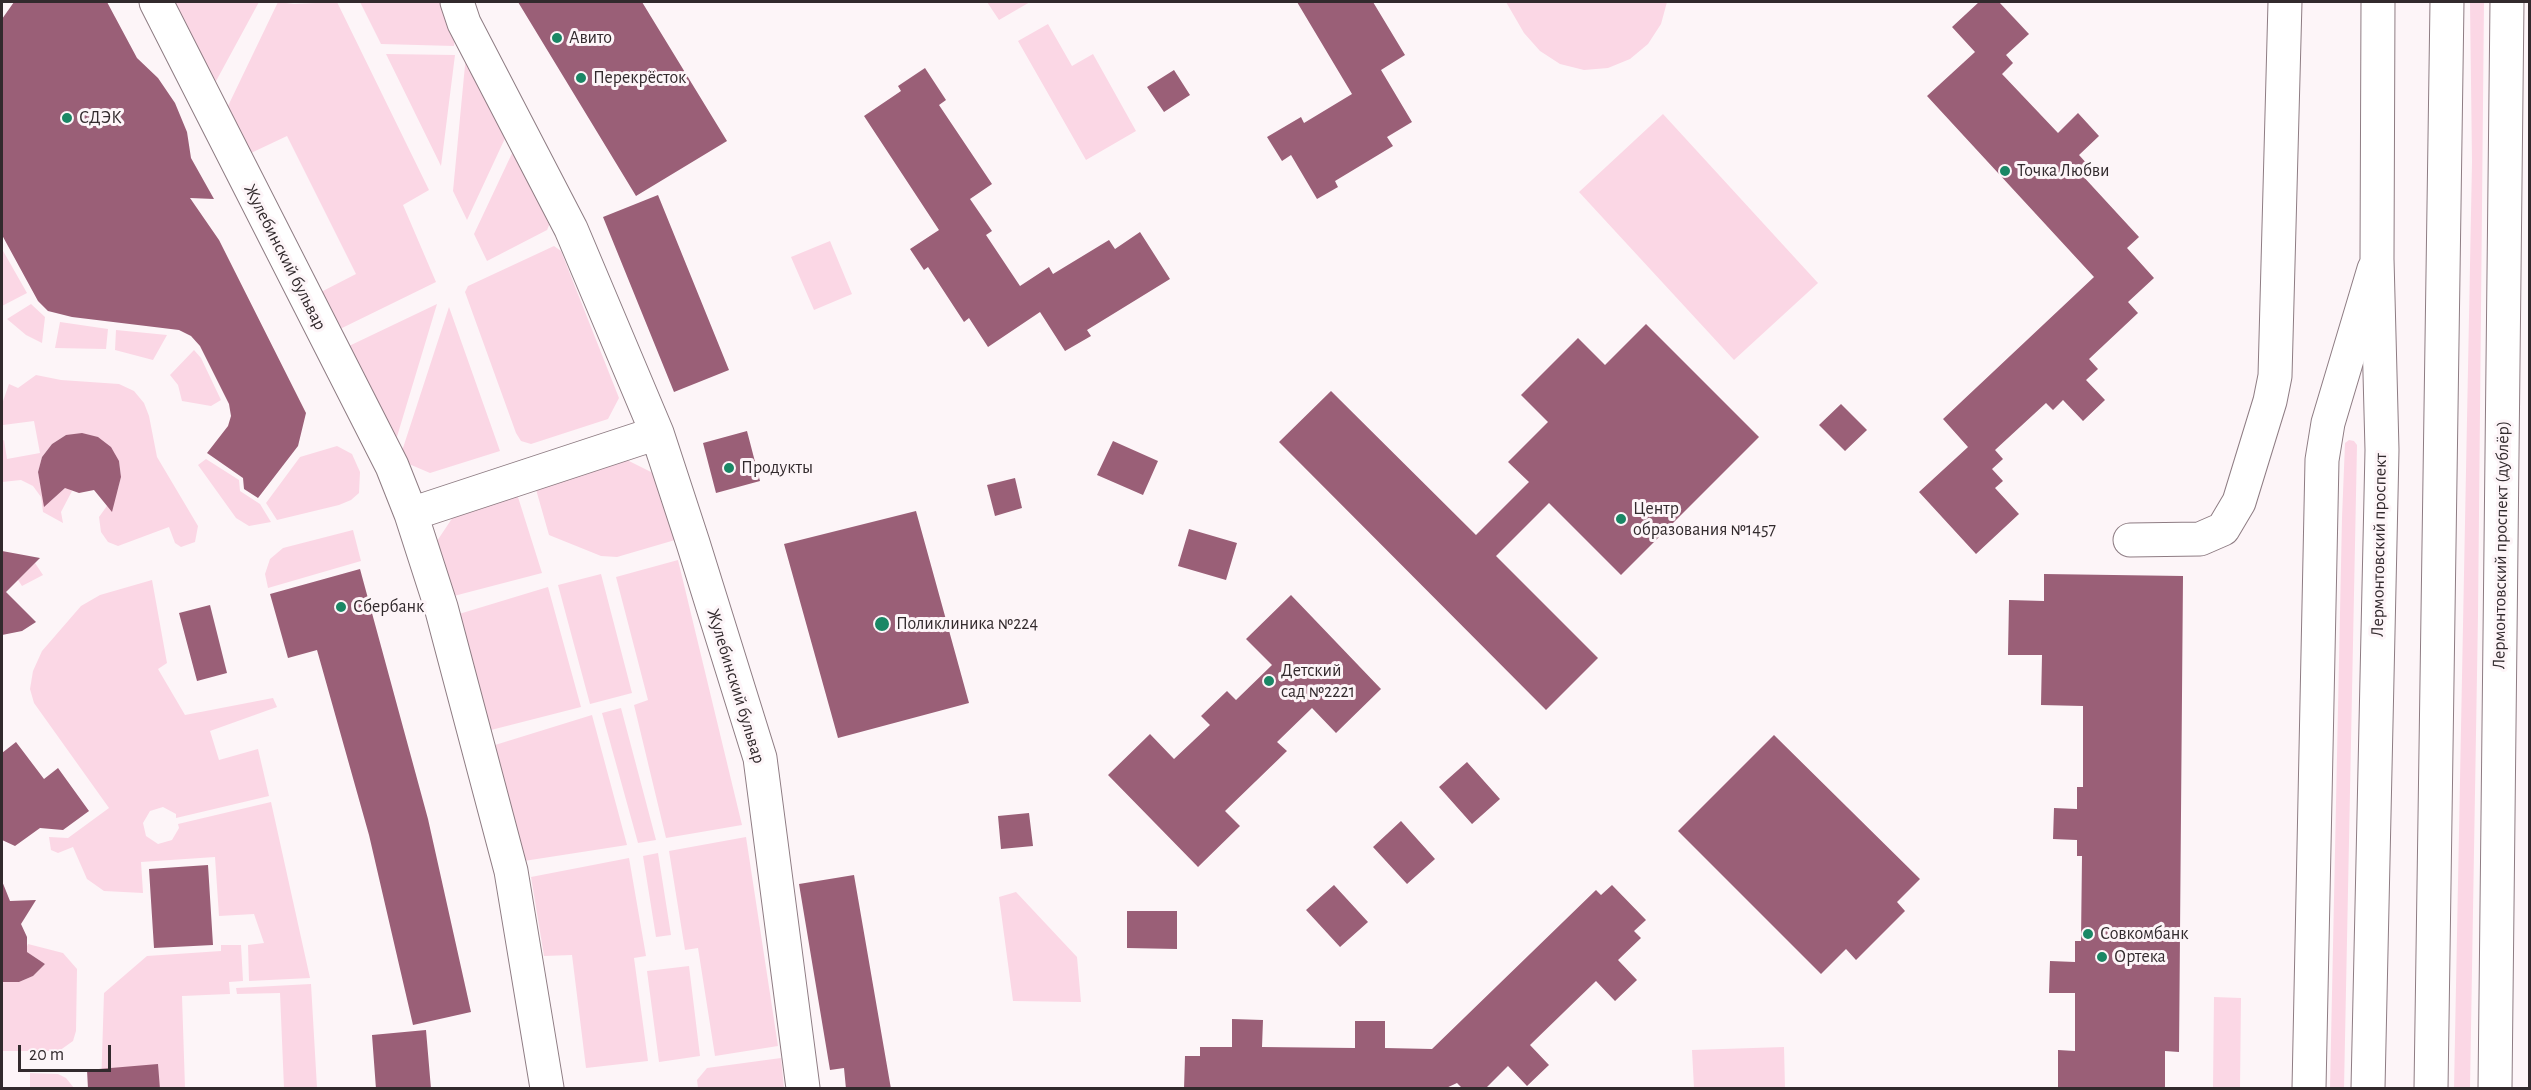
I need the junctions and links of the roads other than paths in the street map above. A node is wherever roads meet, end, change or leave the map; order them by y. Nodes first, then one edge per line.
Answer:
1 (156, 2) edge
2 (457, 2) edge
3 (2285, 2) edge
4 (2378, 2) edge
5 (2447, 2) edge
6 (2507, 2) edge
7 (2377, 259) junction
8 (657, 433) junction
9 (411, 514) junction
10 (2130, 540) dead end
11 (547, 1089) edge
12 (803, 1089) edge
13 (2309, 1089) edge
14 (2368, 1089) edge
15 (2431, 1089) edge
16 (2495, 1089) edge

1 - 9 street, Жулебинский бульвар
2 - 8 street, Жулебинский бульвар
3 - 10 street
4 - 7 street, Лермонтовский проспект
5 - 15 street
6 - 16 street, Лермонтовский проспект (дублёр)
7 - 13 street
7 - 14 street, Лермонтовский проспект
8 - 9 street
8 - 12 street, Жулебинский бульвар
9 - 11 street, Жулебинский бульвар

